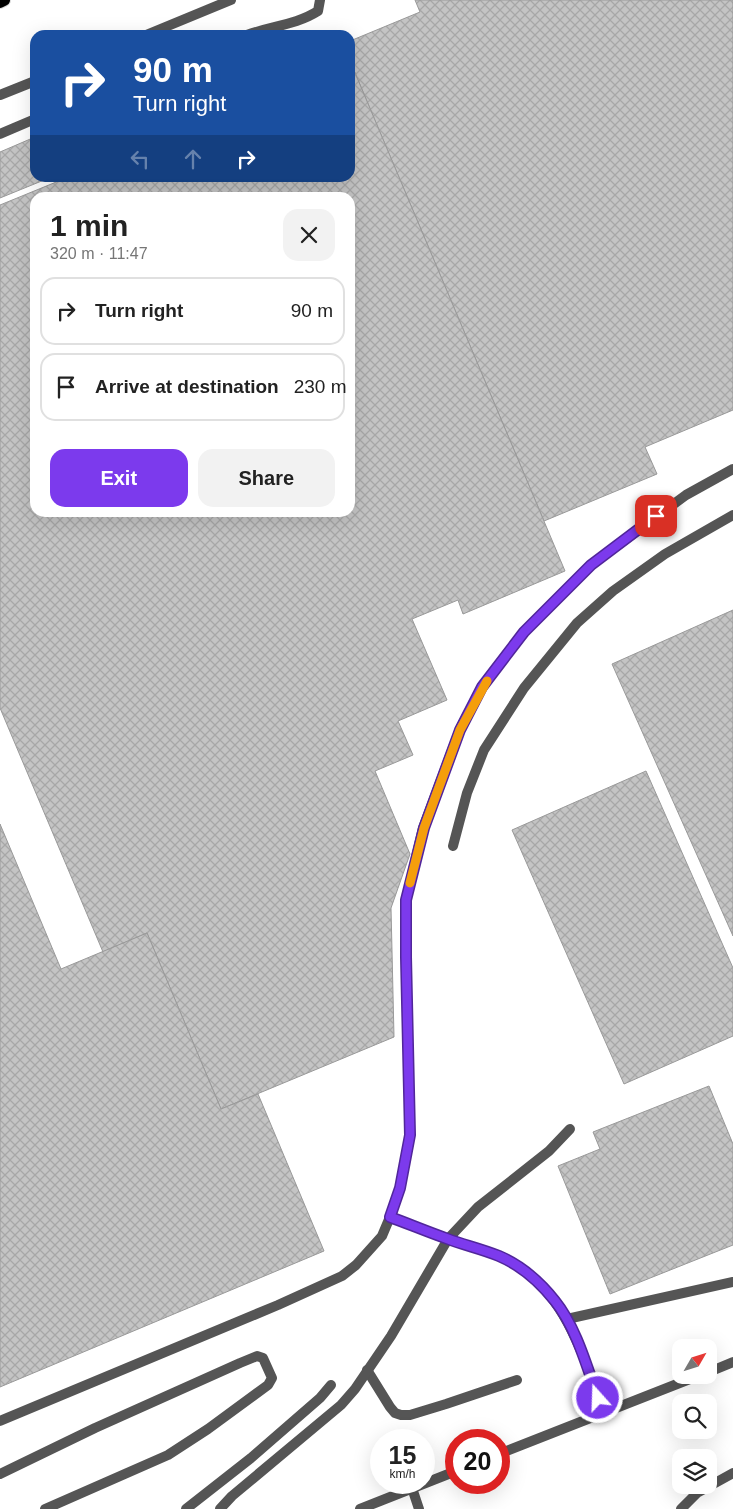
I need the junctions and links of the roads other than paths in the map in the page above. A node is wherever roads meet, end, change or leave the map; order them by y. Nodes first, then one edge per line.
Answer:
1 (4, 0) edge
2 (231, 0) edge
3 (320, 0) edge
4 (0, 2) edge
5 (158, 30) edge
6 (261, 30) edge
7 (30, 83) edge
8 (0, 95) edge
9 (30, 121) edge
10 (0, 134) edge
11 (733, 470) edge
12 (733, 515) edge
13 (453, 846) dead end
14 (570, 1129) dead end
15 (390, 1217) junction
16 (448, 1239) junction
17 (733, 1282) edge
18 (567, 1320) junction
19 (733, 1362) edge
20 (718, 1368) edge
21 (367, 1370) junction
22 (516, 1380) dead end
23 (677, 1384) edge
24 (331, 1385) dead end
25 (604, 1413) junction
26 (0, 1421) edge
27 (510, 1450) edge
28 (733, 1473) edge
29 (0, 1474) edge
30 (397, 1494) edge
31 (414, 1494) edge
32 (46, 1509) edge
33 (186, 1509) edge
34 (220, 1509) edge
35 (360, 1509) edge
36 (420, 1509) edge
37 (681, 1509) edge

1 - 4 main road
2 - 5 street
3 - 6 street
7 - 8 street
9 - 10 street
11 - 15 street
12 - 13 street
14 - 16 street
15 - 16 street
15 - 26 street
16 - 18 street
16 - 21 street
17 - 18 street
18 - 25 street
19 - 20 street
21 - 22 street
21 - 34 street
23 - 25 street
24 - 33 street
25 - 27 street
28 - 37 street
29 - 32 street
30 - 35 street
31 - 36 street

